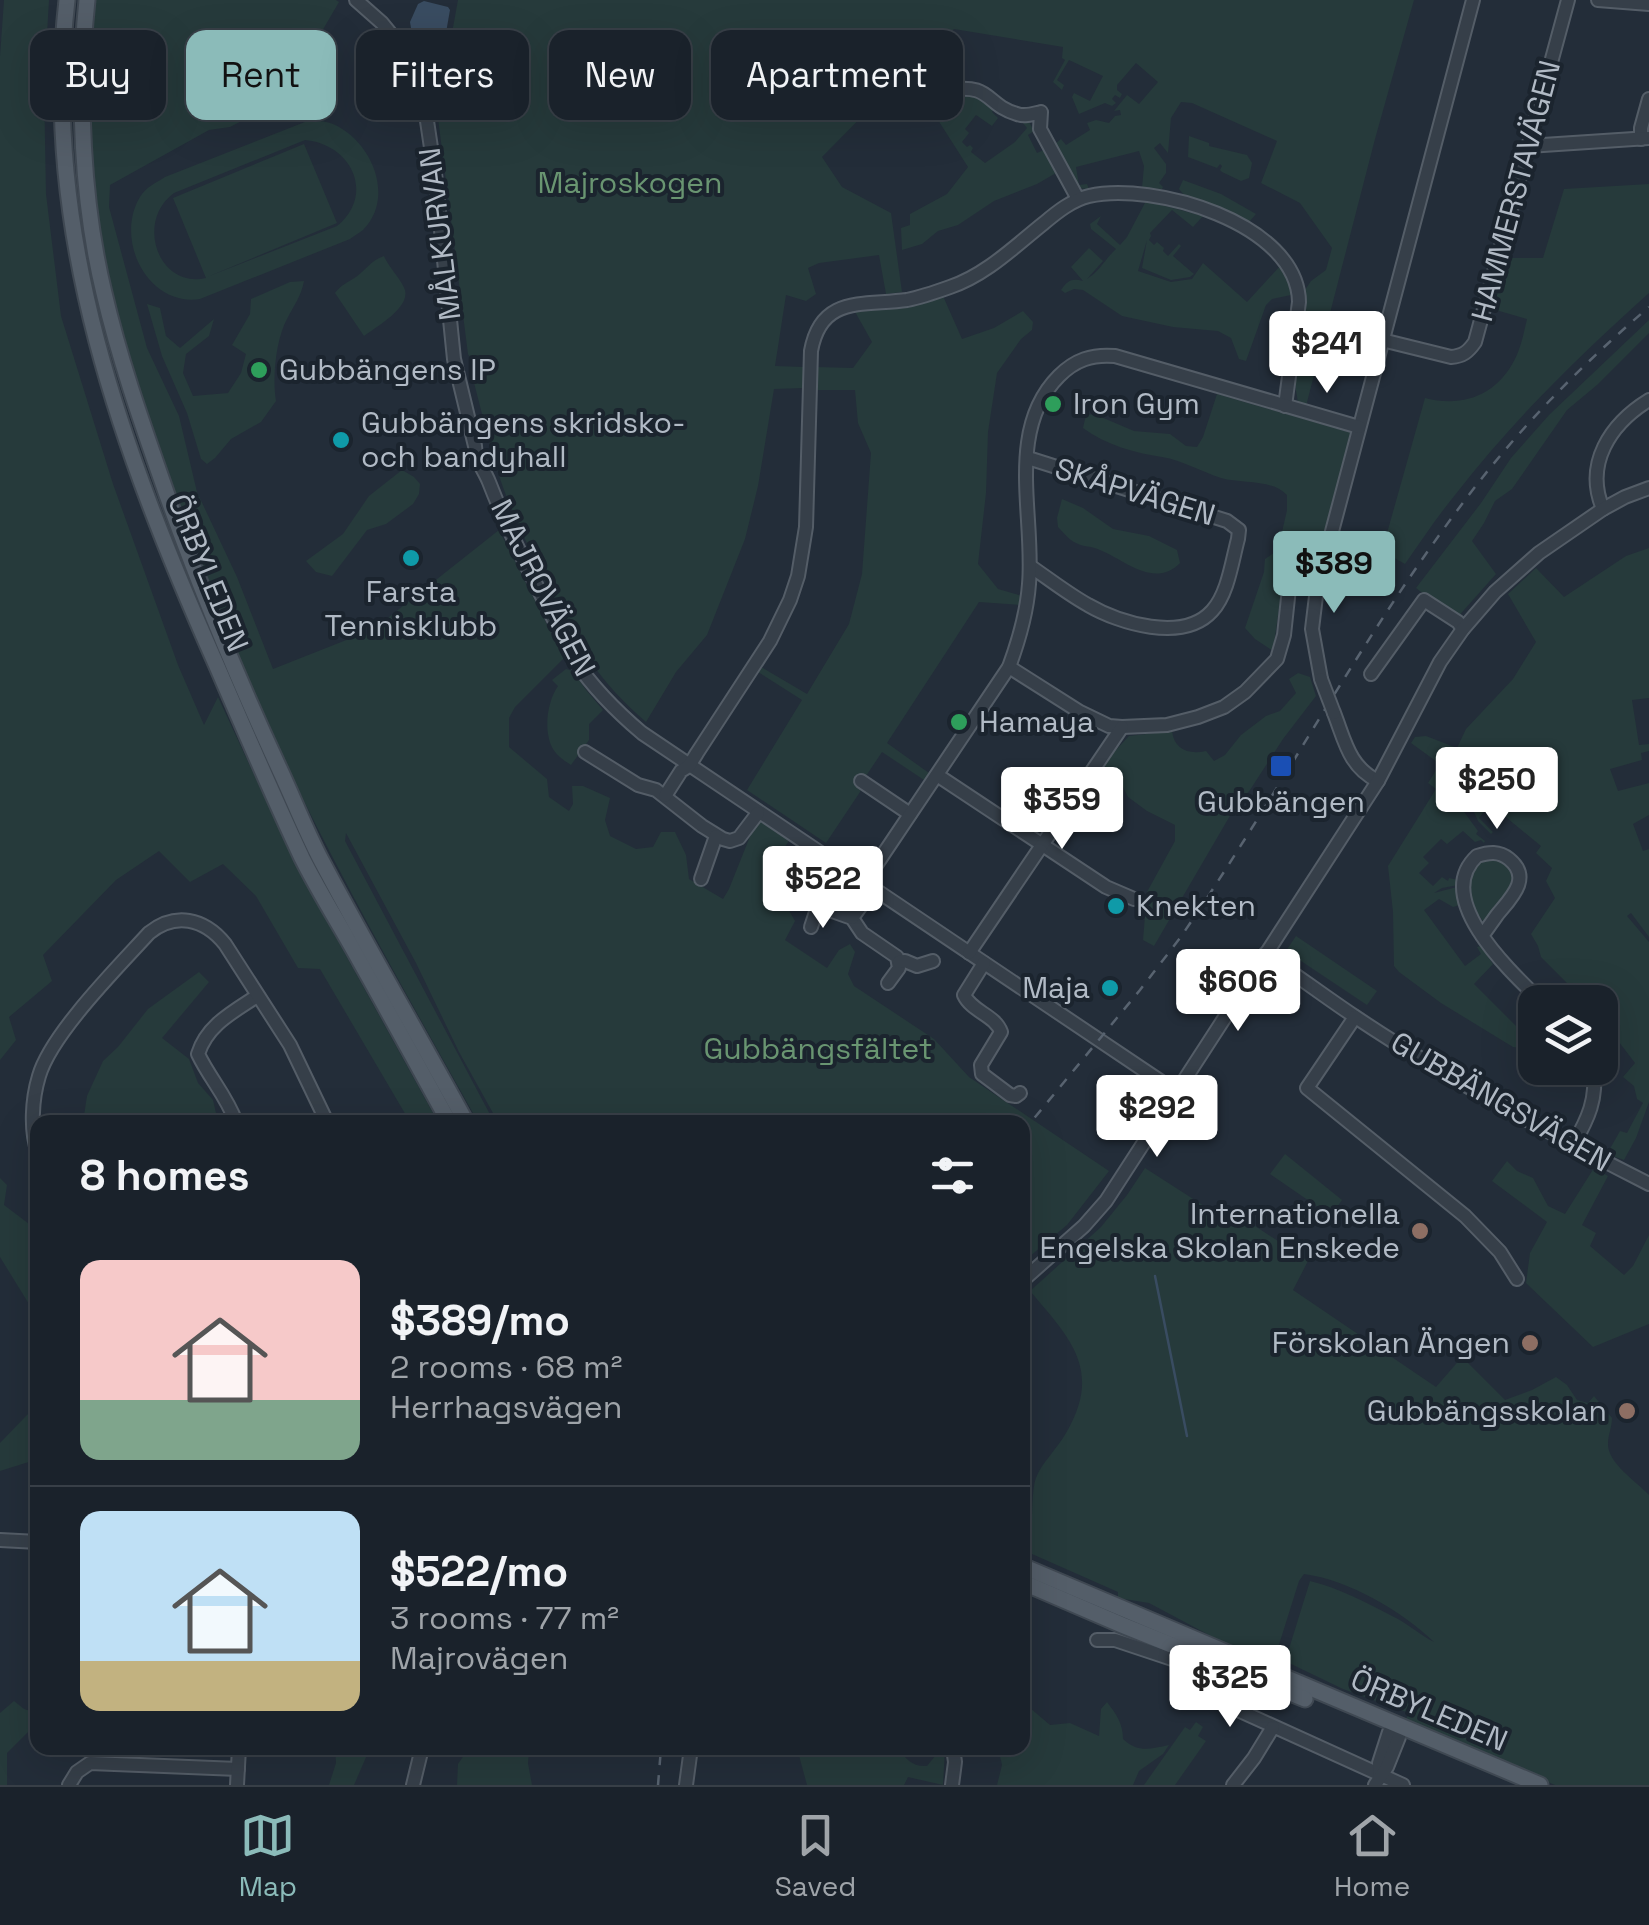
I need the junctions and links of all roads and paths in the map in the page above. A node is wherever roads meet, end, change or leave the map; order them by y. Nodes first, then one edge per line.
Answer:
1 (67, 0) edge
2 (87, 0) edge
3 (356, 0) edge
4 (1473, 0) edge
5 (1568, 0) edge
6 (1598, 0) edge
7 (1649, 4) edge
8 (963, 88) edge
9 (1649, 99) edge
10 (1645, 139) edge
11 (1528, 146) junction
12 (1078, 199) junction
13 (1382, 340) junction
14 (457, 371) joint
15 (1649, 400) edge
16 (1285, 406) junction
17 (1359, 426) junction
18 (1028, 458) junction
19 (1649, 488) edge
20 (1603, 510) junction
21 (1325, 554) junction
22 (1030, 566) junction
23 (1463, 630) junction
24 (1009, 666) junction
25 (1371, 674) dead end
26 (1122, 728) junction
27 (585, 752) dead end
28 (689, 766) junction
29 (937, 775) junction
30 (1378, 780) junction
31 (861, 781) dead end
32 (665, 796) junction
33 (758, 813) junction
34 (910, 814) junction
35 (716, 836) junction
36 (1042, 845) junction
37 (778, 878) dead end
38 (701, 879) dead end
39 (868, 886) junction
40 (1134, 899) dead end
41 (818, 906) junction
42 (852, 918) junction
43 (811, 927) dead end
44 (1482, 936) junction
45 (969, 953) junction
46 (1265, 954) junction
47 (934, 961) dead end
48 (899, 962) junction
49 (984, 963) junction
50 (888, 983) dead end
51 (1525, 985) edge
52 (257, 996) junction
53 (1355, 1017) junction
54 (1595, 1085) edge
55 (1175, 1091) junction
56 (1020, 1093) dead end
57 (32, 1115) edge
58 (233, 1115) edge
59 (324, 1115) edge
60 (445, 1115) edge
61 (462, 1115) edge
62 (1573, 1145) junction
63 (1649, 1184) edge
64 (1030, 1274) edge
65 (1517, 1279) dead end
66 (0, 1540) edge
67 (30, 1542) edge
68 (1030, 1569) edge
69 (1030, 1585) edge
70 (1097, 1640) dead end
71 (1273, 1727) junction
72 (1394, 1734) junction
73 (239, 1755) edge
74 (420, 1755) edge
75 (691, 1755) edge
76 (954, 1755) edge
77 (238, 1769) junction
78 (1377, 1780) edge
79 (68, 1785) edge
80 (237, 1785) edge
81 (413, 1785) edge
82 (686, 1785) edge
83 (952, 1785) edge
84 (1232, 1785) edge
85 (1403, 1785) edge
86 (1513, 1785) edge
87 (1540, 1785) edge

1 - 60 main road, ÖRBYLEDEN
2 - 61 main road, ÖRBYLEDEN
3 - 14 street, MÅLKURVAN
4 - 13 street
5 - 11 street, HAMMERSTAVÄGEN
6 - 7 street
8 - 12 street
9 - 10 street
10 - 11 street
11 - 13 street, HAMMERSTAVÄGEN
12 - 16 street
12 - 28 street
13 - 17 street
14 - 28 street, MAJROVÄGEN
15 - 20 street
16 - 17 street
16 - 18 street
17 - 21 street
18 - 22 street
18 - 22 street, SKÅPVÄGEN
19 - 20 street
20 - 23 street
21 - 26 street
21 - 30 street, bridge
22 - 24 street
23 - 25 street
23 - 30 street
24 - 26 street
24 - 29 street
26 - 36 street
27 - 32 street
28 - 32 street
28 - 33 street, MAJROVÄGEN
29 - 34 street
29 - 36 street
30 - 46 street
31 - 34 street
32 - 35 street
33 - 35 street
33 - 39 street, MAJROVÄGEN
34 - 39 street
35 - 38 street
36 - 40 street
36 - 45 street
37 - 41 street
39 - 42 street
39 - 45 street, MAJROVÄGEN
41 - 42 street
41 - 43 street
42 - 48 street
44 - 44 street
44 - 51 street
45 - 49 street, MAJROVÄGEN
46 - 53 street, GUBBÄNGSVÄGEN
46 - 55 street
47 - 48 street
48 - 50 street
49 - 55 street, MAJROVÄGEN
49 - 56 street
52 - 57 street
52 - 58 street
52 - 59 street
53 - 62 street, GUBBÄNGSVÄGEN
53 - 65 street, GUBBÄNGSVÄGEN
54 - 62 street
55 - 64 street
62 - 63 street, GUBBÄNGSVÄGEN
66 - 67 street
68 - 87 main road, ÖRBYLEDEN
69 - 72 main road, ÖRBYLEDEN
70 - 71 street
71 - 78 street
71 - 84 street
72 - 78 street
72 - 86 main road, ÖRBYLEDEN
73 - 77 street
74 - 81 street
75 - 82 street
76 - 83 street
77 - 79 street
77 - 80 street
78 - 85 street

